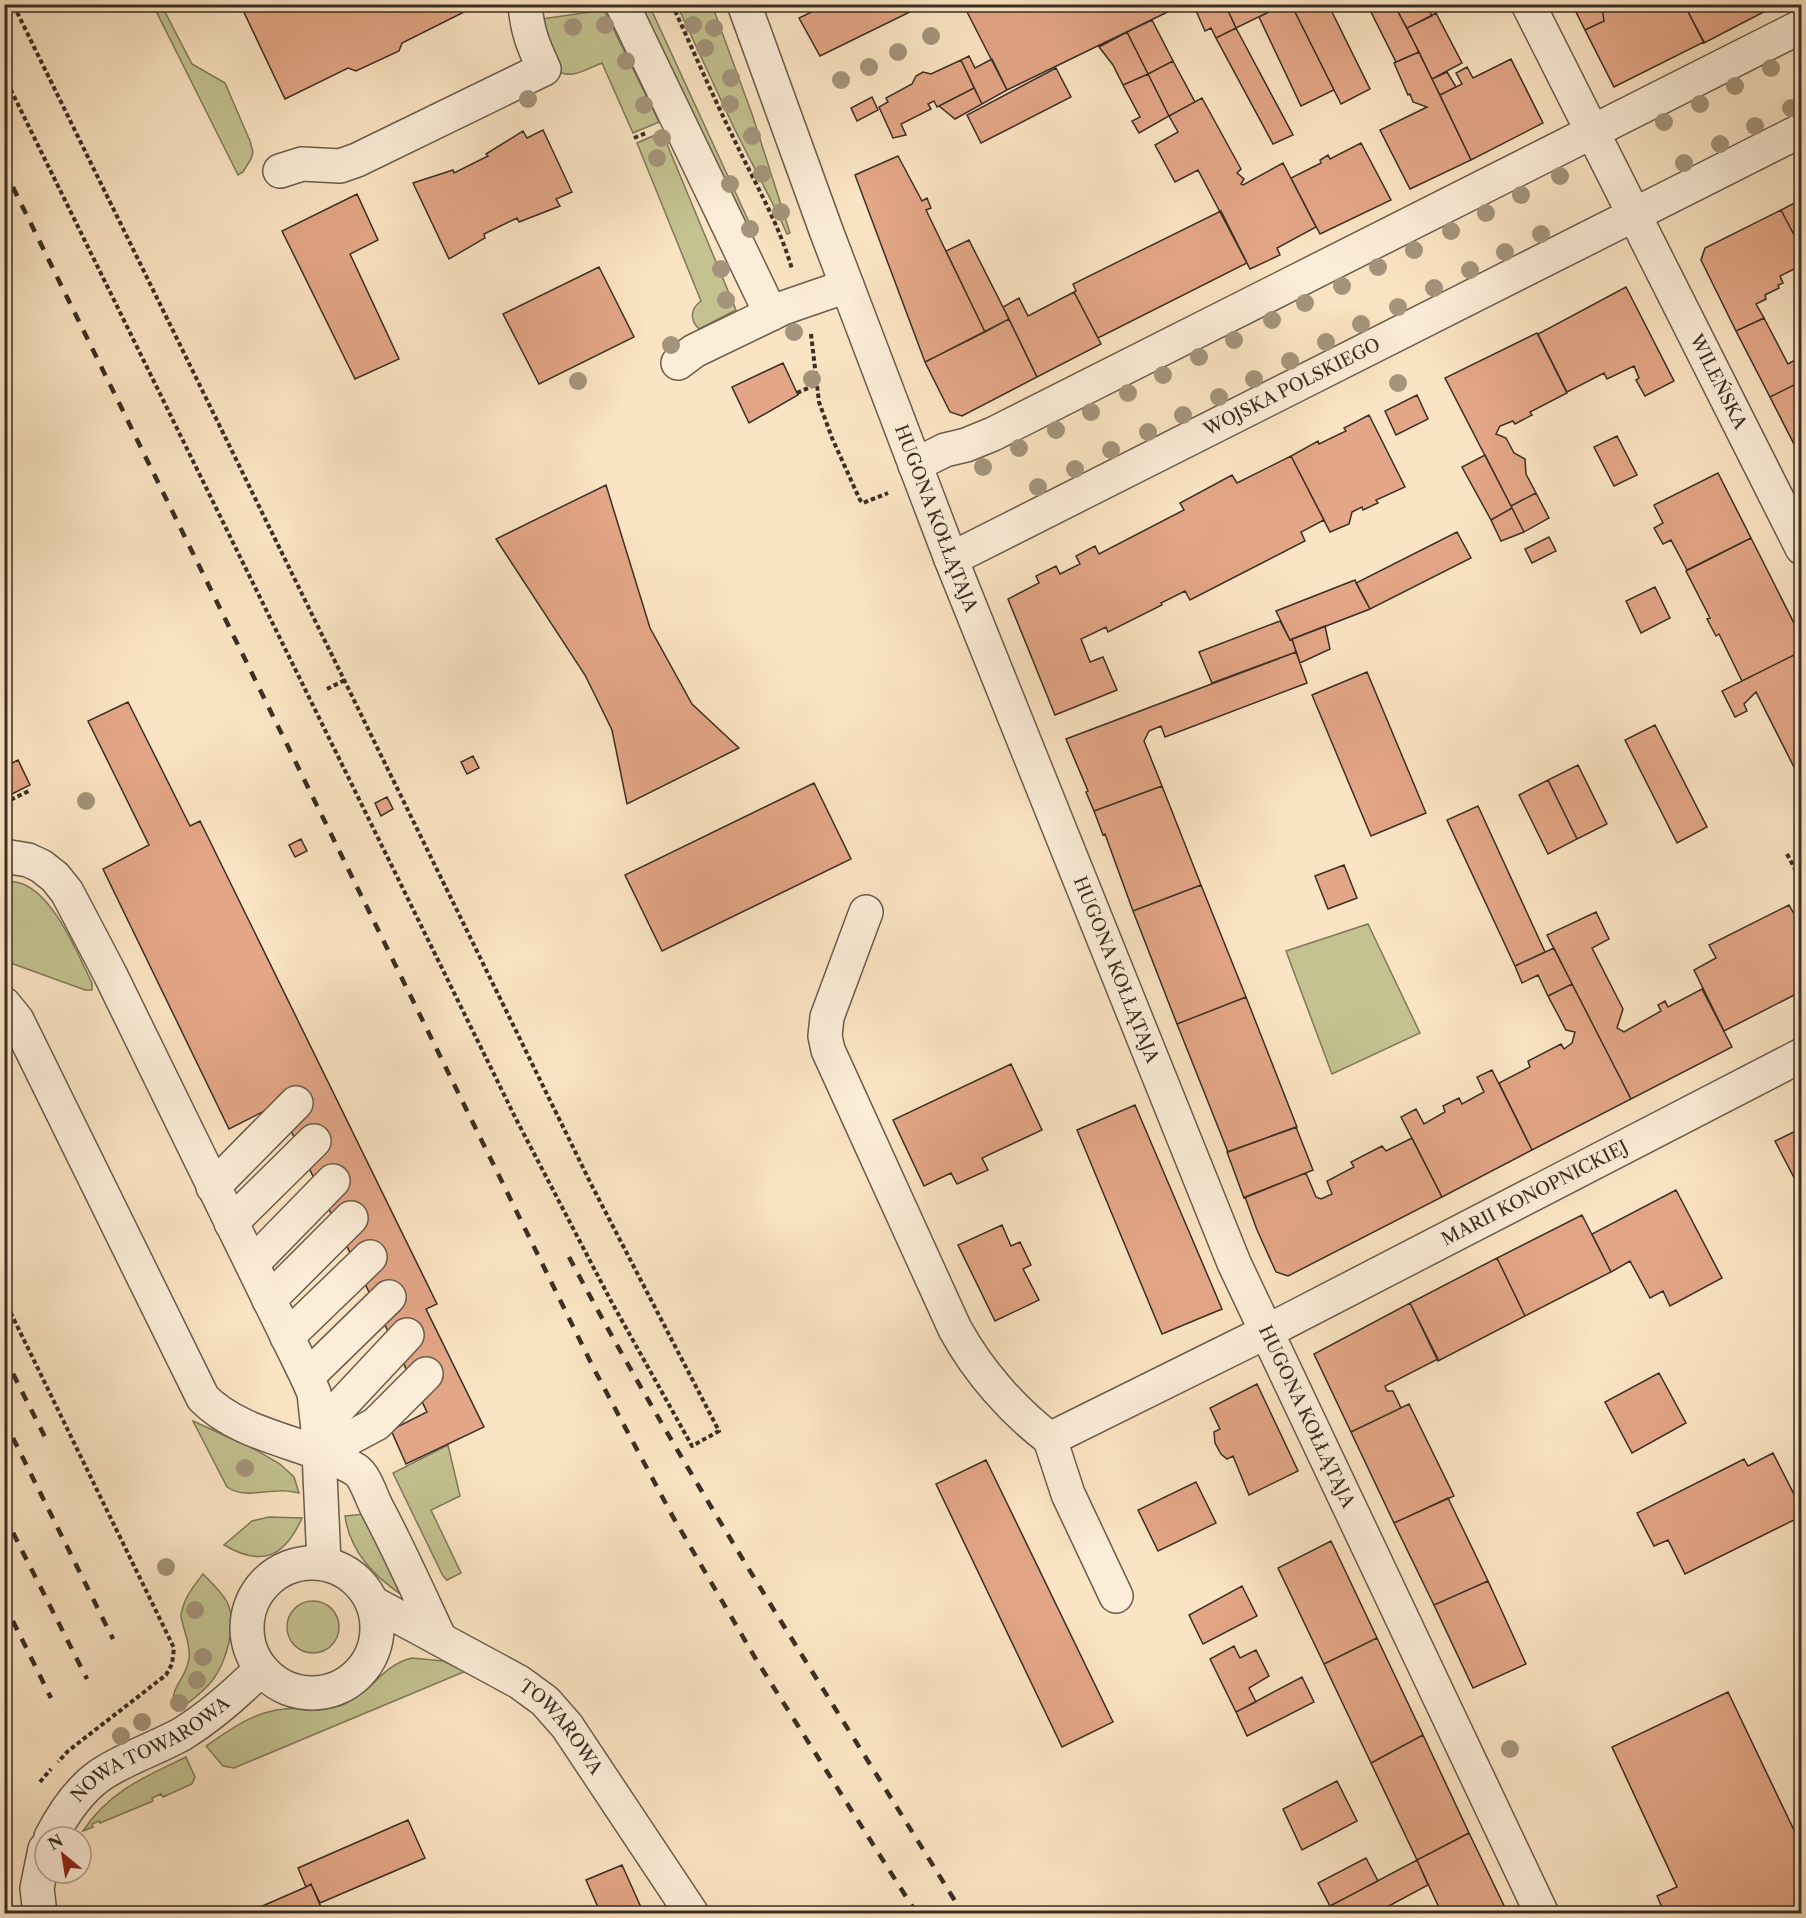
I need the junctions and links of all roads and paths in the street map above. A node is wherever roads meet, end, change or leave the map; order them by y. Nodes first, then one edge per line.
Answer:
1 (13, 4) edge
2 (525, 4) edge
3 (622, 4) edge
4 (672, 4) edge
5 (744, 4) edge
6 (1528, 4) edge
7 (1802, 26) edge
8 (4, 76) edge
9 (1802, 130) edge
10 (1592, 131) junction
11 (280, 171) dead end
12 (1634, 214) junction
13 (794, 278) dead end
14 (847, 286) junction
15 (771, 314) junction
16 (810, 330) dead end
17 (678, 363) dead end
18 (817, 384) junction
19 (797, 393) dead end
20 (915, 465) junction
21 (870, 500) dead end
22 (1802, 548) edge
23 (951, 560) junction
24 (345, 680) junction
25 (327, 689) dead end
26 (32, 790) dead end
27 (4, 803) edge
28 (1787, 854) dead end
29 (4, 856) edge
30 (1802, 882) edge
31 (866, 912) dead end
32 (4, 1005) edge
33 (1802, 1054) edge
34 (296, 1103) dead end
35 (314, 1141) dead end
36 (333, 1180) dead end
37 (213, 1187) junction
38 (351, 1218) dead end
39 (231, 1223) junction
40 (370, 1257) dead end
41 (252, 1264) junction
42 (389, 1297) dead end
43 (4, 1299) edge
44 (269, 1300) junction
45 (1266, 1332) junction
46 (407, 1335) dead end
47 (288, 1337) junction
48 (426, 1374) dead end
49 (307, 1377) junction
50 (1050, 1439) junction
51 (319, 1442) junction
52 (324, 1563) junction
53 (1116, 1596) dead end
54 (373, 1603) junction
55 (440, 1639) junction
56 (260, 1670) junction
57 (38, 1786) dead end
58 (58, 1825) edge
59 (39, 1885) edge
60 (40, 1914) edge
61 (692, 1914) edge
62 (1542, 1914) edge

1 - 24 path
2 - 11 street
3 - 15 street
4 - 13 path
5 - 14 street, HUGONA KOŁŁĄTAJA
6 - 10 street
7 - 10 street
8 - 24 path
9 - 12 street, WOJSKA POLSKIEGO
10 - 12 street
10 - 20 street
12 - 22 street, WILEŃSKA
12 - 23 street, WOJSKA POLSKIEGO
14 - 15 street
14 - 20 street, HUGONA KOŁŁĄTAJA
15 - 17 street
16 - 18 path
18 - 19 path
18 - 21 path
20 - 23 street, HUGONA KOŁŁĄTAJA
23 - 45 street, HUGONA KOŁŁĄTAJA
24 - 25 path
26 - 27 path
28 - 30 path
29 - 37 street
31 - 50 street
32 - 51 street
33 - 45 street, MARII KONOPNICKIEJ
34 - 37 street
35 - 39 street
36 - 41 street
37 - 39 street
38 - 44 street
39 - 41 street
40 - 47 street
41 - 44 street
42 - 49 street
43 - 57 path
44 - 47 street
45 - 50 street, MARII KONOPNICKIEJ
45 - 62 street, HUGONA KOŁŁĄTAJA
46 - 51 street
47 - 49 street
48 - 51 street
49 - 51 street
50 - 53 street
51 - 52 street
51 - 55 street
52 - 54 street
52 - 56 street
54 - 55 street, TOWAROWA
54 - 56 street
55 - 61 street, TOWAROWA
56 - 58 street, NOWA TOWAROWA
59 - 60 street

